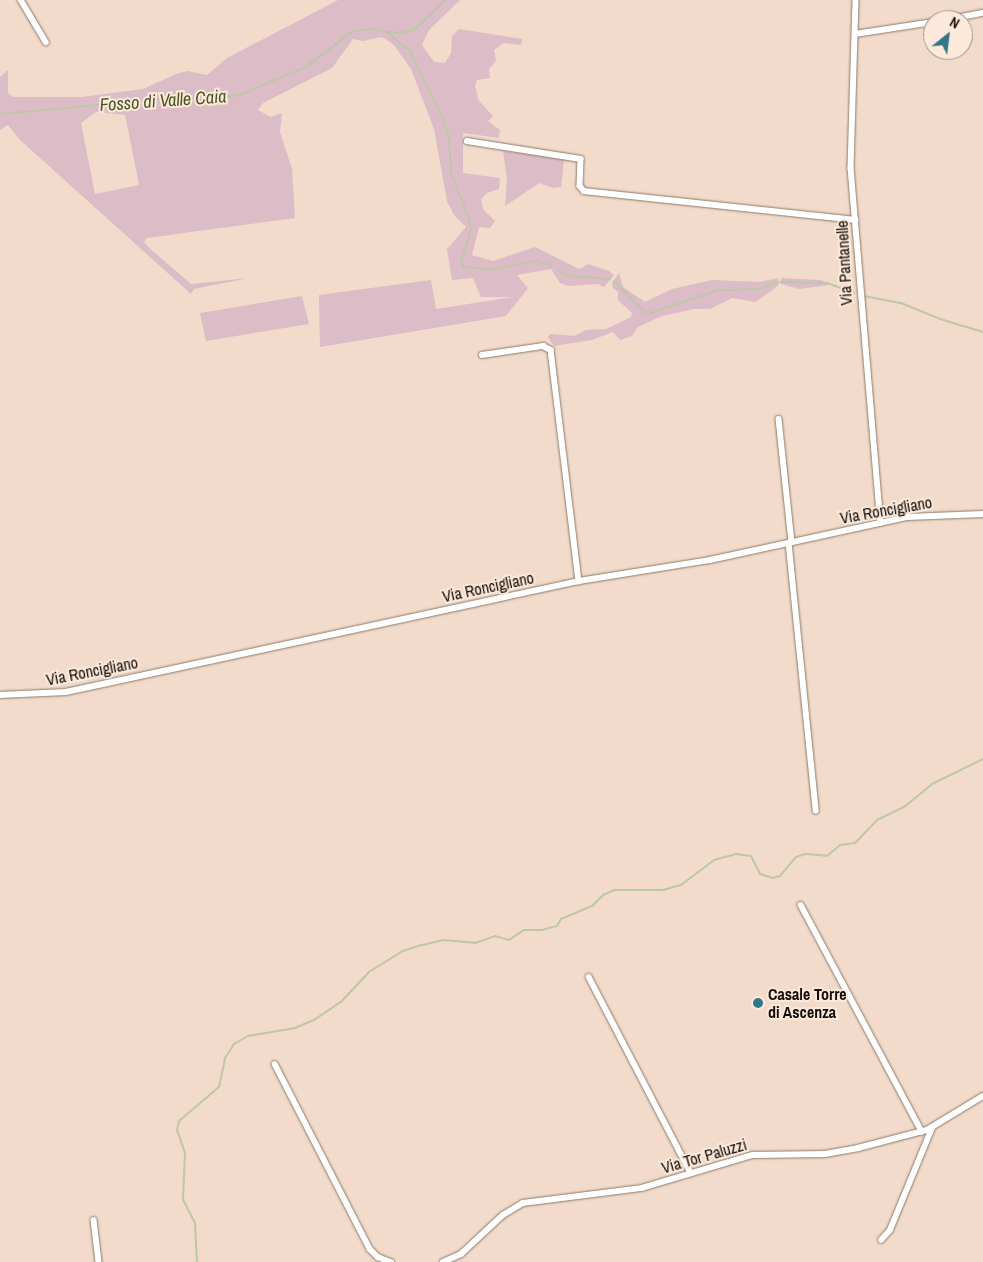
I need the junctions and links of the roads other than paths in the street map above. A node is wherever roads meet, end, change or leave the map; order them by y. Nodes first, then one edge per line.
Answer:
1 (21, 0) edge
2 (856, 0) edge
3 (923, 24) edge
4 (855, 34) junction
5 (46, 42) dead end
6 (468, 141) dead end
7 (855, 220) junction
8 (482, 355) dead end
9 (779, 419) dead end
10 (983, 514) edge
11 (881, 523) junction
12 (790, 543) junction
13 (579, 581) junction
14 (0, 695) edge
15 (816, 812) dead end
16 (800, 905) dead end
17 (589, 977) dead end
18 (274, 1064) dead end
19 (983, 1096) edge
20 (932, 1128) junction
21 (922, 1132) junction
22 (691, 1173) junction
23 (94, 1220) dead end
24 (881, 1240) dead end
25 (99, 1262) edge
26 (391, 1262) edge
27 (443, 1262) edge

1 - 5 street
2 - 4 street, Via Pantanelle
3 - 4 street
4 - 7 street, Via Pantanelle
6 - 7 street
7 - 11 street, Via Pantanelle
8 - 13 street
9 - 12 street
10 - 11 street, Via Roncigliano
11 - 12 street, Via Roncigliano
12 - 13 street, Via Roncigliano
12 - 15 street
13 - 14 street, Via Roncigliano
16 - 21 street
17 - 22 street
18 - 26 street
19 - 20 street, Via Tor Paluzzi
20 - 21 street, Via Tor Paluzzi
20 - 24 street
21 - 22 street, Via Tor Paluzzi
22 - 27 street, Via Tor Paluzzi
23 - 25 street

